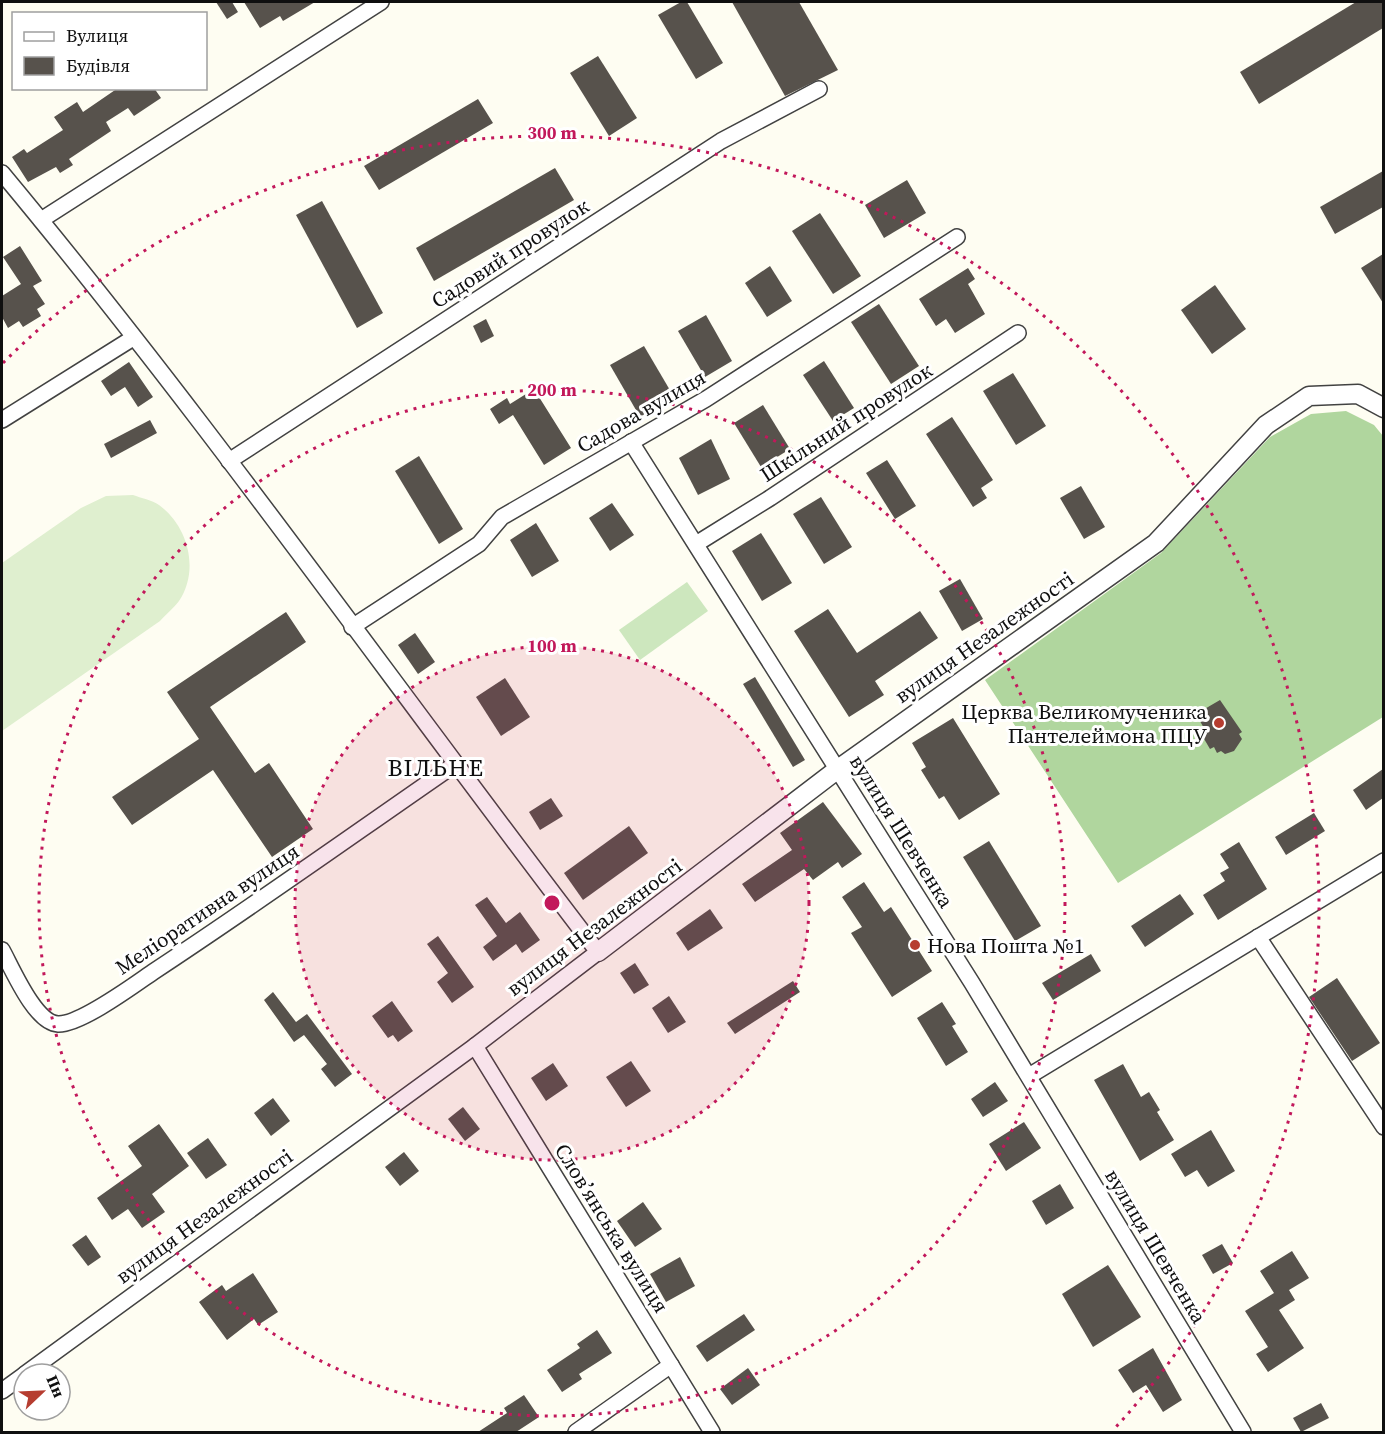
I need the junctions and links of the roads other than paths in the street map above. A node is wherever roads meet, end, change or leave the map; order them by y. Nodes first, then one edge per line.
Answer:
1 (381, 2) edge
2 (819, 89) dead end
3 (2, 173) edge
4 (40, 220) junction
5 (957, 237) dead end
6 (1018, 333) dead end
7 (134, 338) junction
8 (1383, 408) edge
9 (2, 420) edge
10 (631, 442) junction
11 (229, 461) junction
12 (696, 544) junction
13 (352, 627) junction
14 (454, 765) junction
15 (838, 769) junction
16 (1383, 861) edge
17 (1258, 937) junction
18 (2, 950) edge
19 (598, 952) junction
20 (475, 1046) junction
21 (1029, 1076) junction
22 (1383, 1127) edge
23 (40, 1362) edge
24 (671, 1365) junction
25 (576, 1432) edge
26 (712, 1432) edge
27 (1243, 1432) edge

1 - 4 street
2 - 11 street, Садовий провулок
3 - 4 street
4 - 7 street
5 - 10 street, Садова вулиця
6 - 12 street, Шкільний провулок
7 - 9 street
7 - 11 street
8 - 15 street, вулиця Незалежності
10 - 12 street, вулиця Шевченка
10 - 13 street, Садова вулиця
11 - 13 street
12 - 15 street, вулиця Шевченка
13 - 14 street
14 - 18 street, Меліоративна вулиця
14 - 19 street
15 - 19 street, вулиця Незалежності
15 - 21 street, вулиця Шевченка
16 - 17 street
17 - 21 street
17 - 22 street
19 - 20 street, вулиця Незалежності
20 - 23 street, вулиця Незалежності
20 - 24 street, Словʼянська вулиця
21 - 27 street, вулиця Шевченка
24 - 25 street
24 - 26 street, Словʼянська вулиця

